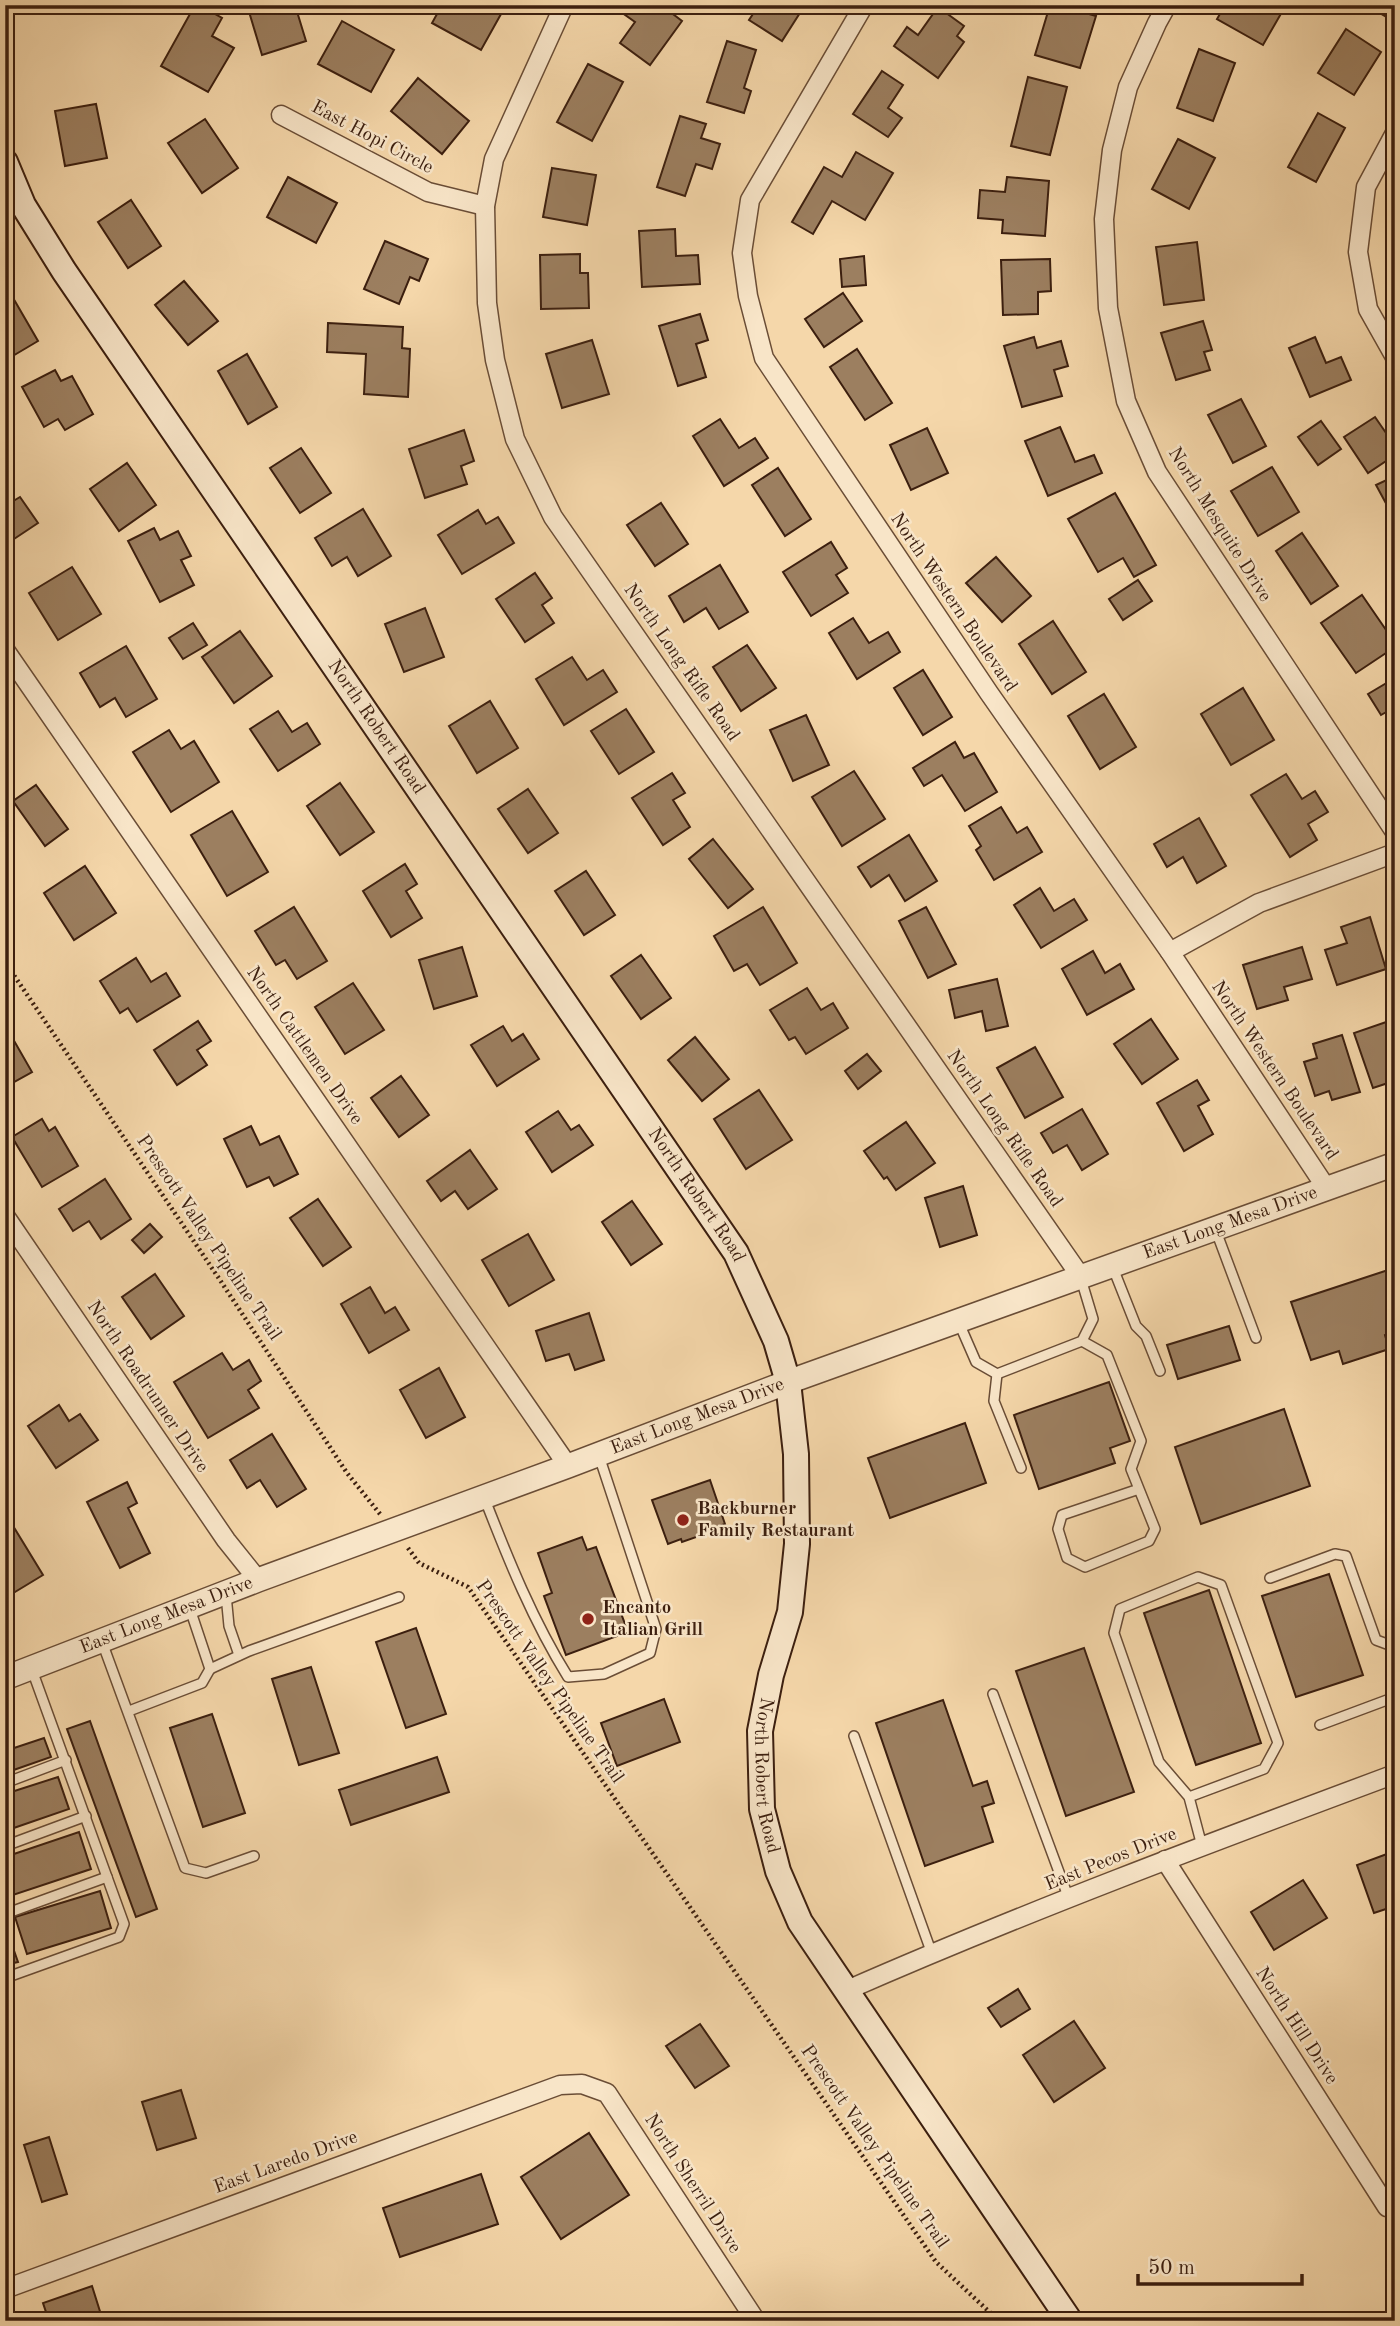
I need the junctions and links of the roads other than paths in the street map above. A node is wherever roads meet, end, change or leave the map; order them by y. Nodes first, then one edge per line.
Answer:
1 (564, 5) edge
2 (864, 5) edge
3 (1167, 5) edge
4 (281, 115) dead end
5 (1395, 133) edge
6 (5, 162) edge
7 (485, 206) junction
8 (1395, 357) edge
9 (5, 650) edge
10 (1395, 832) edge
11 (1395, 853) edge
12 (1170, 952) junction
13 (1395, 1164) edge
14 (1327, 1189) junction
15 (5, 1216) edge
16 (1216, 1229) junction
17 (1112, 1266) junction
18 (1081, 1278) junction
19 (959, 1321) junction
20 (1255, 1338) dead end
21 (1082, 1341) junction
22 (1160, 1371) dead end
23 (997, 1374) junction
24 (788, 1381) junction
25 (599, 1455) junction
26 (568, 1466) junction
27 (1021, 1468) dead end
28 (1139, 1489) junction
29 (484, 1497) junction
30 (1270, 1578) dead end
31 (258, 1580) junction
32 (225, 1593) junction
33 (399, 1597) dead end
34 (189, 1607) junction
35 (102, 1641) junction
36 (1395, 1647) edge
37 (239, 1655) junction
38 (32, 1668) junction
39 (210, 1669) junction
40 (5, 1678) edge
41 (993, 1694) dead end
42 (1395, 1698) edge
43 (129, 1711) junction
44 (1320, 1725) dead end
45 (854, 1736) dead end
46 (66, 1760) junction
47 (1395, 1774) edge
48 (5, 1783) edge
49 (1189, 1797) junction
50 (86, 1816) junction
51 (5, 1846) edge
52 (1202, 1846) junction
53 (254, 1856) dead end
54 (1165, 1860) junction
55 (107, 1877) junction
56 (1069, 1899) junction
57 (5, 1914) edge
58 (932, 1954) junction
59 (5, 1978) edge
60 (845, 1991) junction
61 (582, 2084) joint
62 (1395, 2208) edge
63 (5, 2289) edge
64 (756, 2321) edge
65 (1070, 2321) edge

1 - 7 street, North Long Rifle Road
2 - 12 street, North Western Boulevard
3 - 10 street, North Mesquite Drive
4 - 7 street, East Hopi Circle
5 - 8 street
6 - 24 main road, North Robert Road
7 - 18 street, North Long Rifle Road
9 - 26 street, North Cattlemen Drive
11 - 12 street
12 - 14 street, North Western Boulevard
13 - 14 street, East Long Mesa Drive
14 - 16 street, East Long Mesa Drive
15 - 31 street, North Roadrunner Drive
16 - 17 street, East Long Mesa Drive
16 - 20 lane
17 - 18 street, East Long Mesa Drive
17 - 22 lane
18 - 19 street, East Long Mesa Drive
18 - 21 lane
19 - 23 lane
19 - 24 street, East Long Mesa Drive
21 - 23 lane
21 - 28 lane
23 - 27 lane
24 - 25 street, East Long Mesa Drive
24 - 60 main road, North Robert Road
25 - 26 street, East Long Mesa Drive
25 - 29 lane
26 - 29 street, East Long Mesa Drive
28 - 28 lane
29 - 31 street, East Long Mesa Drive
30 - 36 lane
31 - 32 street, East Long Mesa Drive
32 - 34 street, East Long Mesa Drive
32 - 37 lane
33 - 37 lane
34 - 35 street, East Long Mesa Drive
34 - 39 lane
35 - 38 street, East Long Mesa Drive
35 - 43 lane
37 - 39 lane
38 - 40 street, East Long Mesa Drive
38 - 46 lane
39 - 43 lane
41 - 56 lane
42 - 44 lane
43 - 53 lane
45 - 58 lane
46 - 48 lane
46 - 50 lane
47 - 52 street, East Pecos Drive
49 - 49 lane
49 - 52 lane
50 - 51 lane
50 - 55 lane
52 - 54 street, East Pecos Drive
54 - 56 street, East Pecos Drive
54 - 62 street, North Hill Drive
55 - 57 lane
55 - 59 lane
56 - 58 street, East Pecos Drive
58 - 60 street, East Pecos Drive
60 - 65 main road, North Robert Road
61 - 63 street, East Laredo Drive
61 - 64 street, North Sherril Drive

